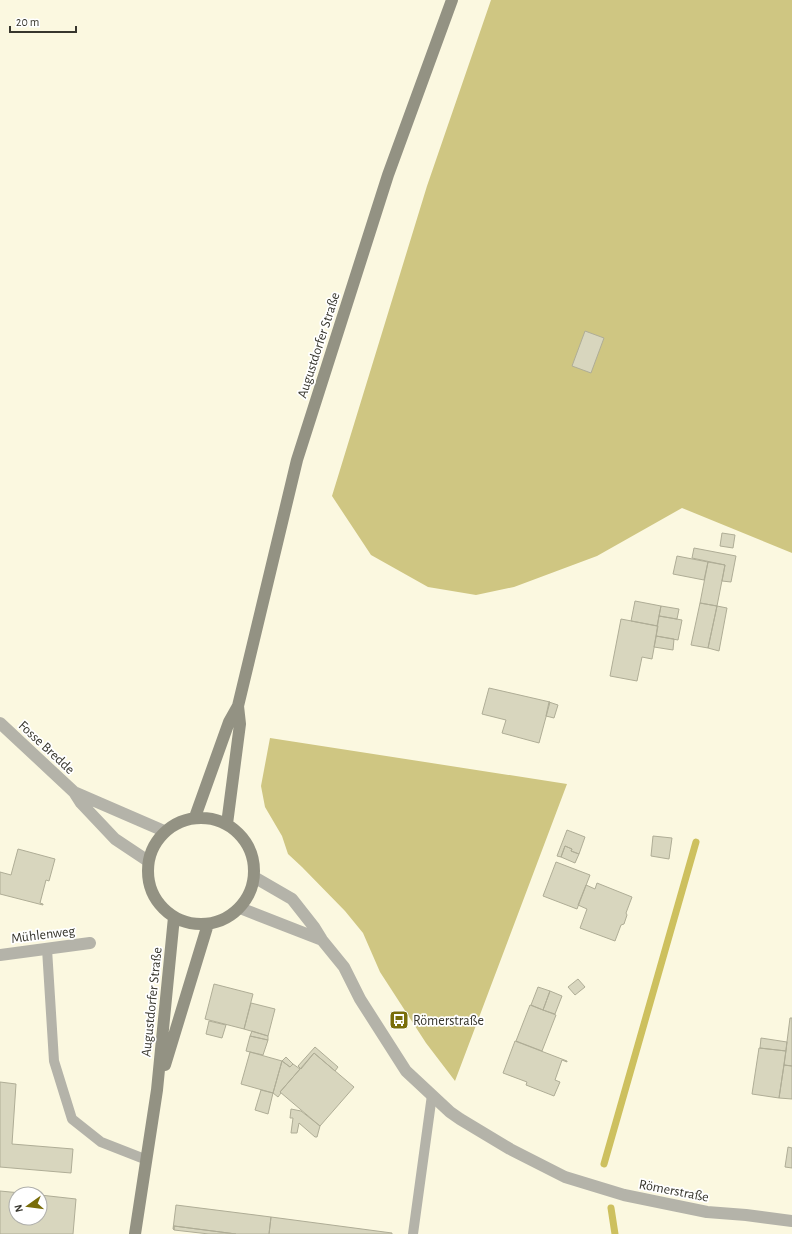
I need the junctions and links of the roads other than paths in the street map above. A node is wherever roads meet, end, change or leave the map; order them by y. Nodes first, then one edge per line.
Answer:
1 (452, 0) edge
2 (238, 706) junction
3 (0, 724) edge
4 (74, 792) junction
5 (195, 817) junction
6 (227, 824) junction
7 (164, 831) junction
8 (148, 861) junction
9 (254, 877) junction
10 (240, 908) junction
11 (174, 917) junction
12 (208, 924) junction
13 (322, 940) junction
14 (90, 943) dead end
15 (47, 949) junction
16 (0, 955) edge
17 (157, 1090) junction
18 (432, 1095) junction
19 (146, 1160) junction
20 (792, 1221) edge
21 (135, 1234) edge
22 (414, 1234) edge

1 - 2 main road, Augustdorfer Straße
2 - 5 main road, Augustdorfer Straße
2 - 6 main road, Augustdorfer Straße
3 - 4 street, Fosse Bredde
4 - 7 street, Fosse Bredde
4 - 8 street, Fosse Bredde
5 - 6 main road
5 - 7 main road
6 - 9 main road
7 - 8 main road
8 - 11 main road
9 - 10 main road
9 - 13 street, Römerstraße
10 - 12 main road
10 - 13 street, Römerstraße
11 - 12 main road
11 - 17 main road, Augustdorfer Straße
12 - 17 main road, Augustdorfer Straße
13 - 18 street, Römerstraße
14 - 15 street, Mühlenweg
15 - 16 street, Mühlenweg
15 - 19 lane
17 - 19 main road, Augustdorfer Straße
18 - 20 street, Römerstraße
18 - 22 lane
19 - 21 main road, Augustdorfer Straße

